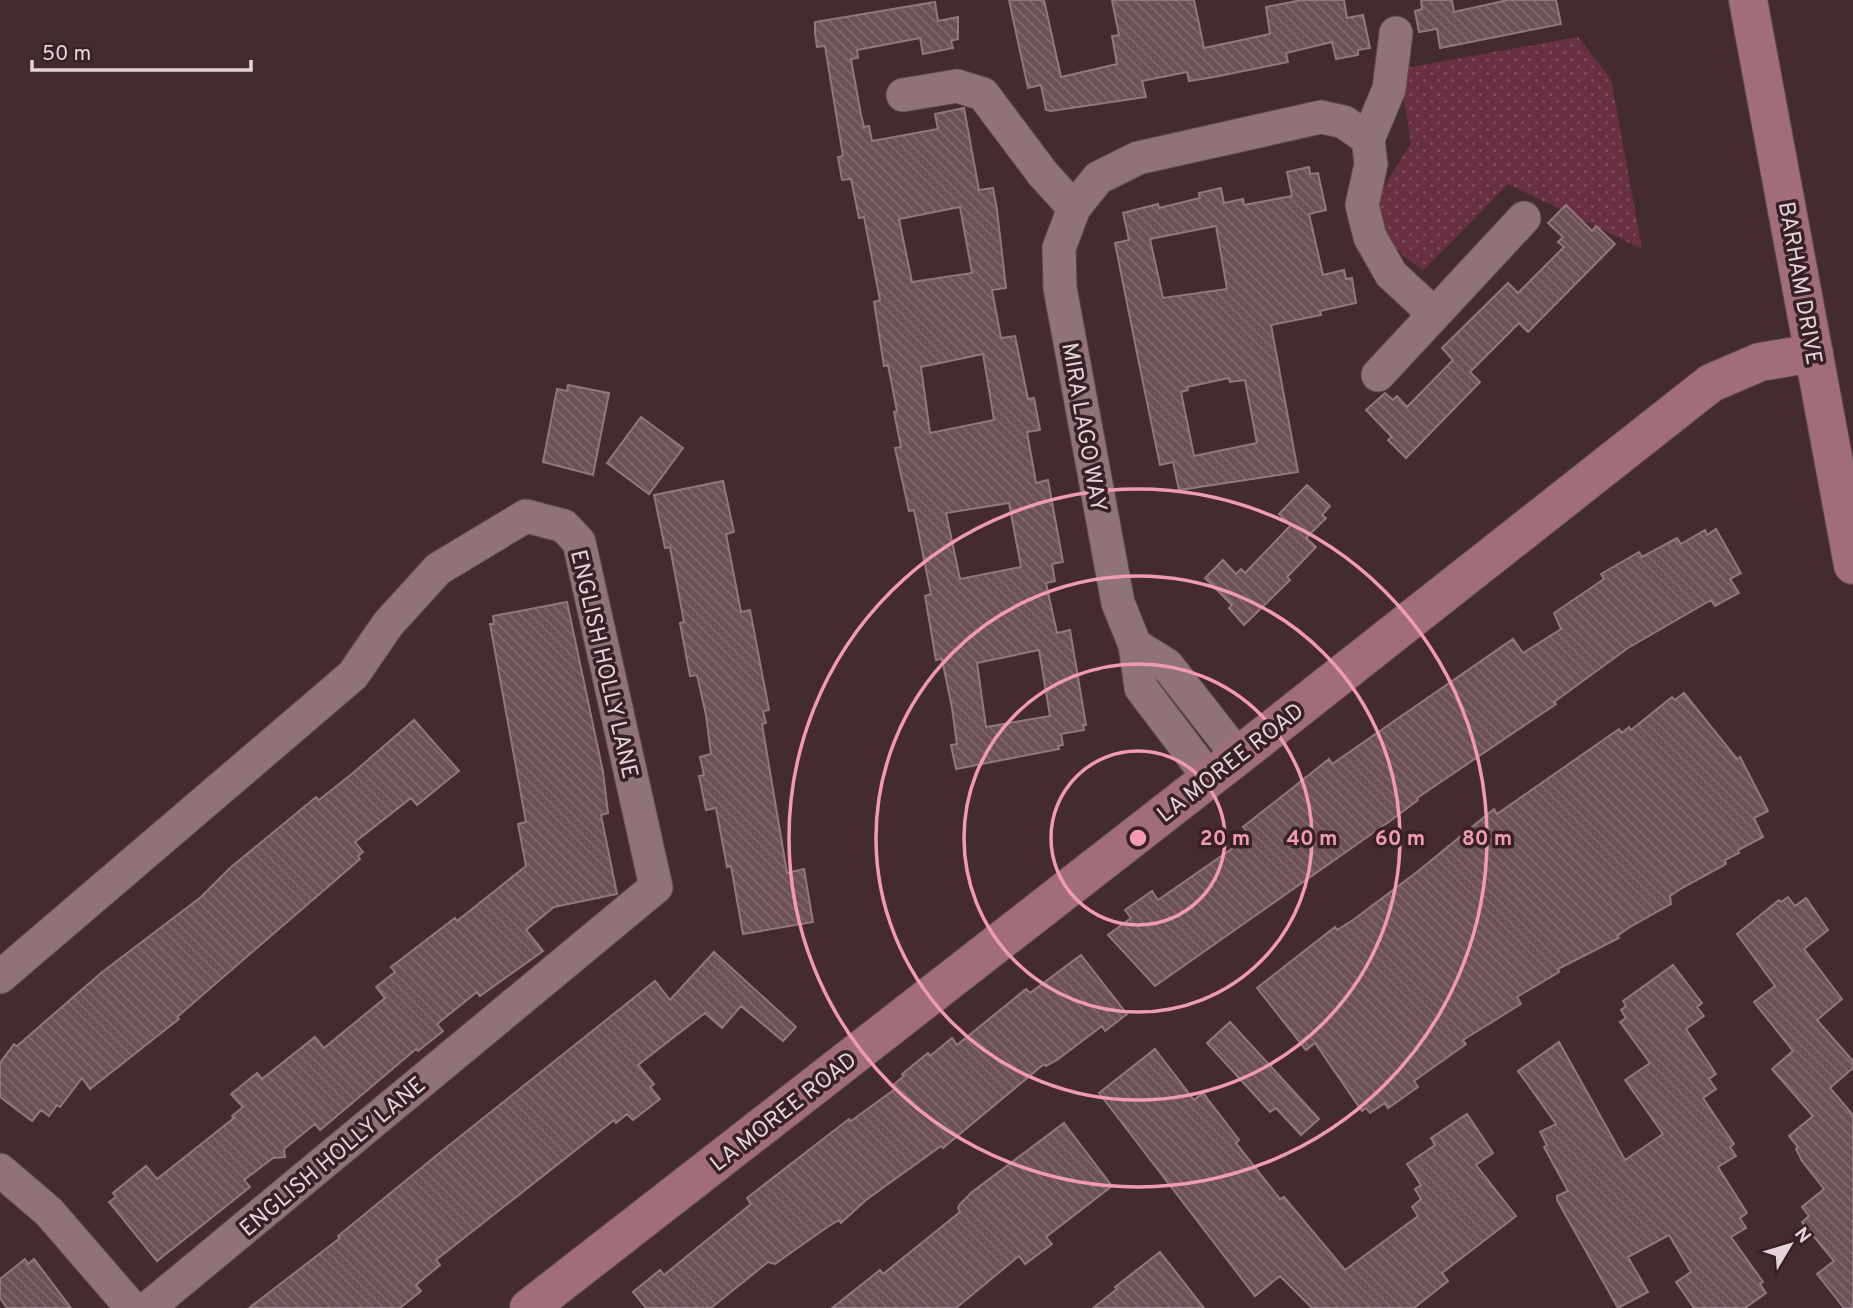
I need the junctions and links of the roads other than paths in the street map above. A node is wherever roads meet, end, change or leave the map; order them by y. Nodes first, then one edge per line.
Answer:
1 (1748, 0) edge
2 (1396, 33) dead end
3 (904, 95) dead end
4 (1368, 139) junction
5 (1074, 208) junction
6 (1524, 218) dead end
7 (1433, 313) junction
8 (1814, 353) junction
9 (1378, 375) dead end
10 (1853, 565) edge
11 (1224, 768) junction
12 (0, 977) edge
13 (0, 1170) edge
14 (132, 1308) edge
15 (148, 1308) edge
16 (529, 1308) edge

1 - 8 street, BARHAM DRIVE
2 - 4 street
3 - 5 street
4 - 5 street, MIRA LAGO WAY
4 - 7 street
5 - 11 street, MIRA LAGO WAY
6 - 7 street
7 - 9 street
8 - 10 street, BARHAM DRIVE
8 - 11 street, LA MOREE ROAD
11 - 16 street, LA MOREE ROAD
12 - 15 street, ENGLISH HOLLY LANE
13 - 14 street

